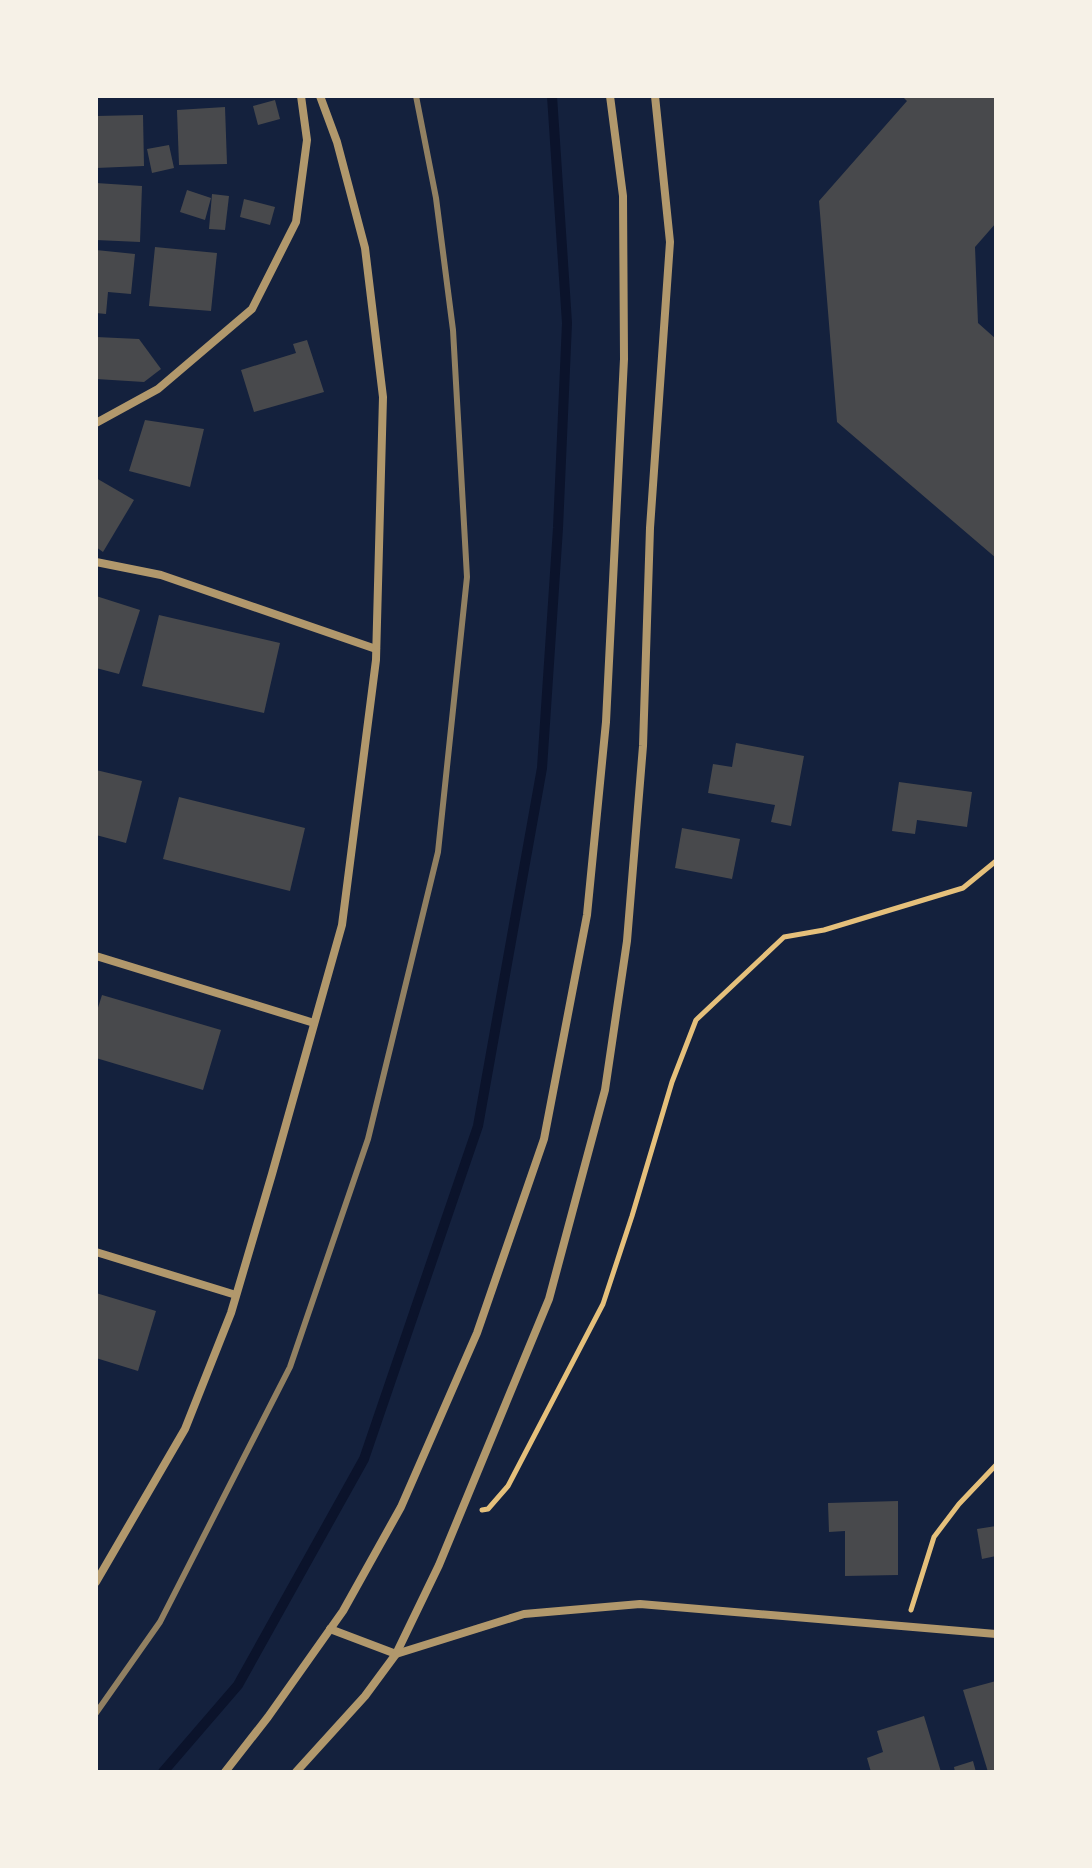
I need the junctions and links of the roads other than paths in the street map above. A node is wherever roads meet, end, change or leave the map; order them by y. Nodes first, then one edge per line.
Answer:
1 (301, 96) edge
2 (320, 96) edge
3 (610, 96) edge
4 (655, 96) edge
5 (96, 423) edge
6 (96, 562) edge
7 (376, 649) junction
8 (96, 956) edge
9 (314, 1023) junction
10 (96, 1252) edge
11 (236, 1295) junction
12 (96, 1582) edge
13 (330, 1629) junction
14 (996, 1634) edge
15 (396, 1654) junction
16 (225, 1772) edge
17 (296, 1772) edge

1 - 5 street
2 - 7 street
3 - 13 street
4 - 15 street
6 - 7 street
7 - 9 street
8 - 9 street
9 - 11 street
10 - 11 street
11 - 12 street
13 - 15 street
13 - 16 street
14 - 15 street
15 - 17 street

